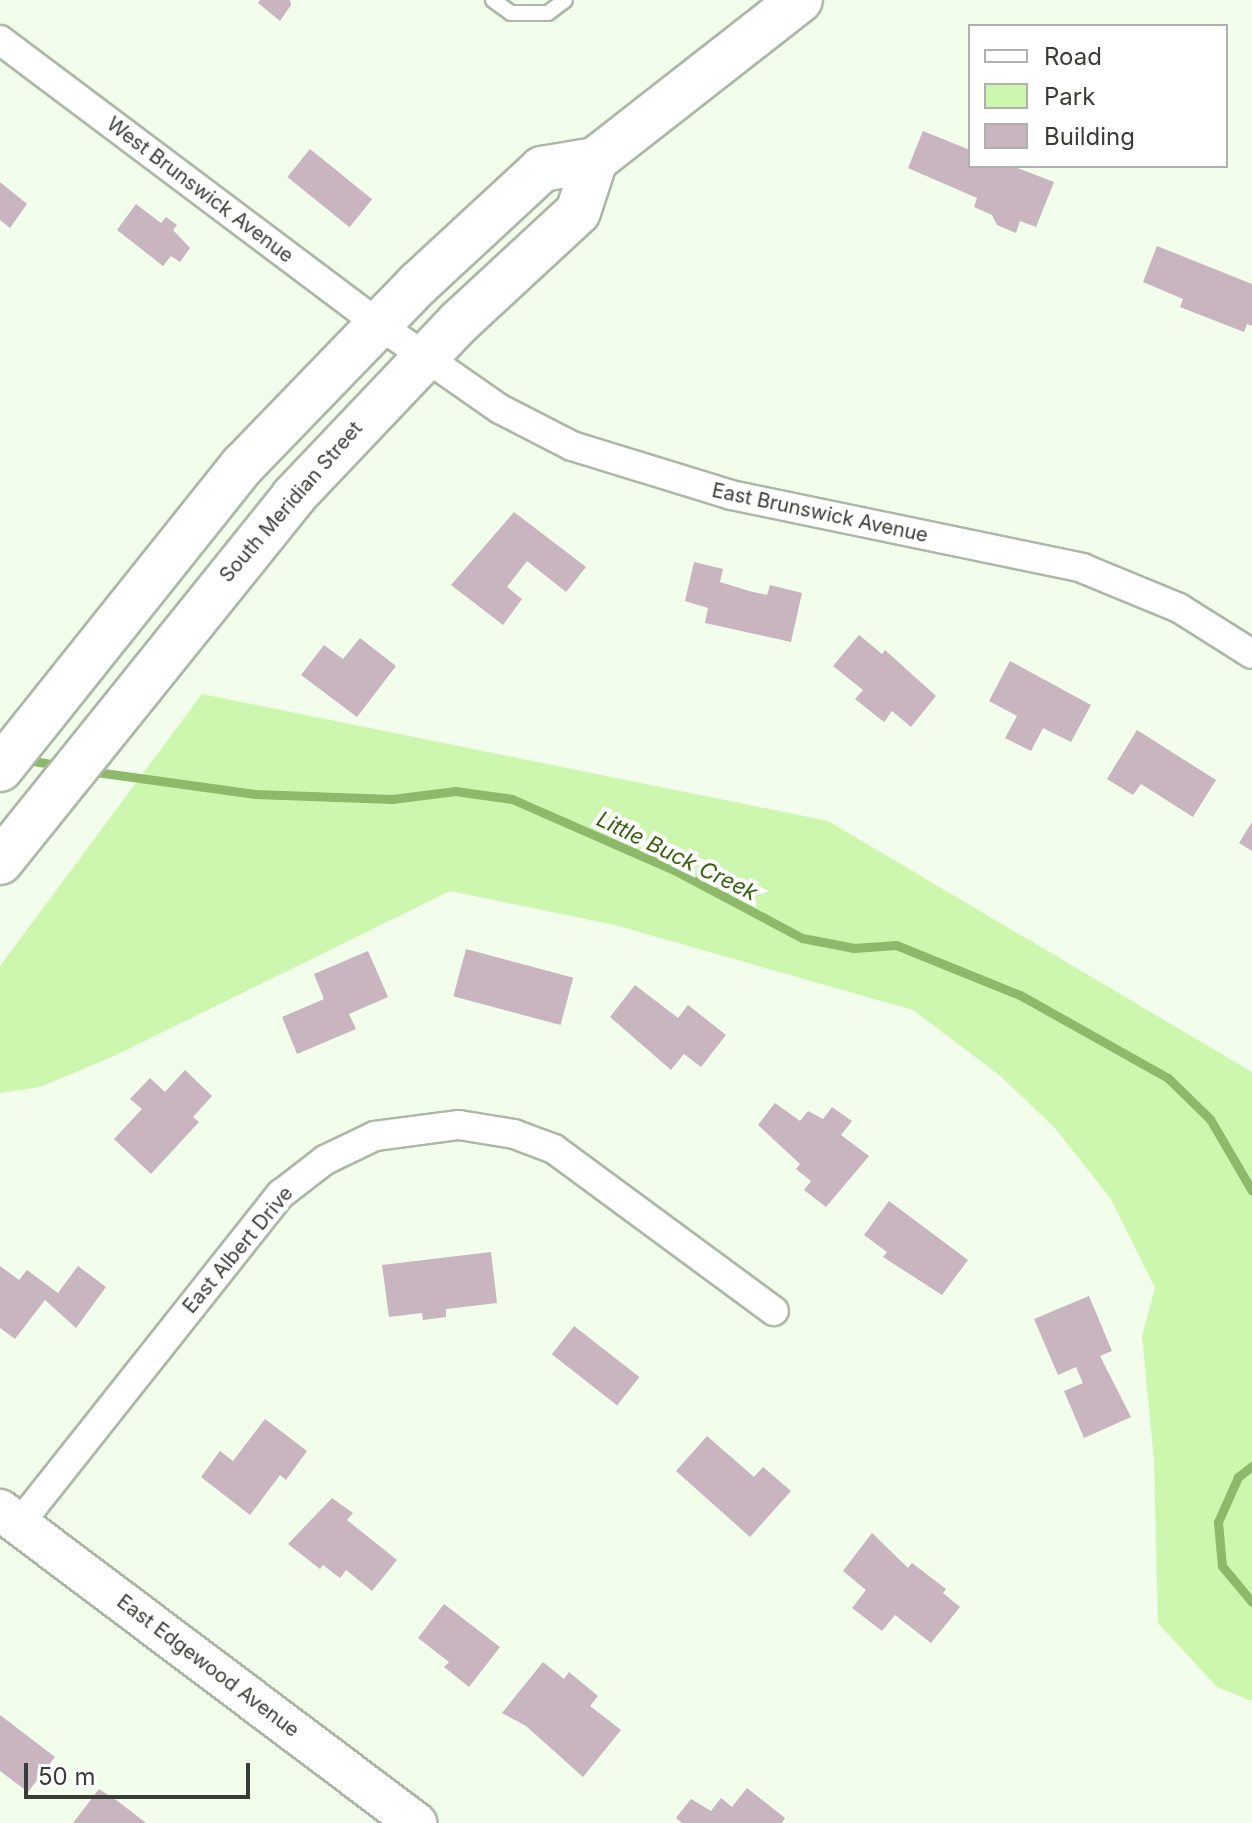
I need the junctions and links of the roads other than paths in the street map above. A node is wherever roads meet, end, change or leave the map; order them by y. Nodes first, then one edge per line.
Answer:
1 (493, 0) edge
2 (565, 0) edge
3 (800, 0) edge
4 (0, 40) edge
5 (595, 160) junction
6 (401, 340) junction
7 (1252, 654) edge
8 (0, 769) edge
9 (5, 855) edge
10 (774, 1311) dead end
11 (9, 1517) edge
12 (416, 1823) edge

1 - 2 lane
3 - 5 main road, South Meridian Street
4 - 6 street, West Brunswick Avenue
5 - 6 main road, South Meridian Street
5 - 6 main road, South Meridian Street
6 - 7 street, East Brunswick Avenue
6 - 8 main road, South Meridian Street
6 - 9 main road, South Meridian Street
10 - 11 street, East Albert Drive
11 - 12 main road, East Edgewood Avenue

